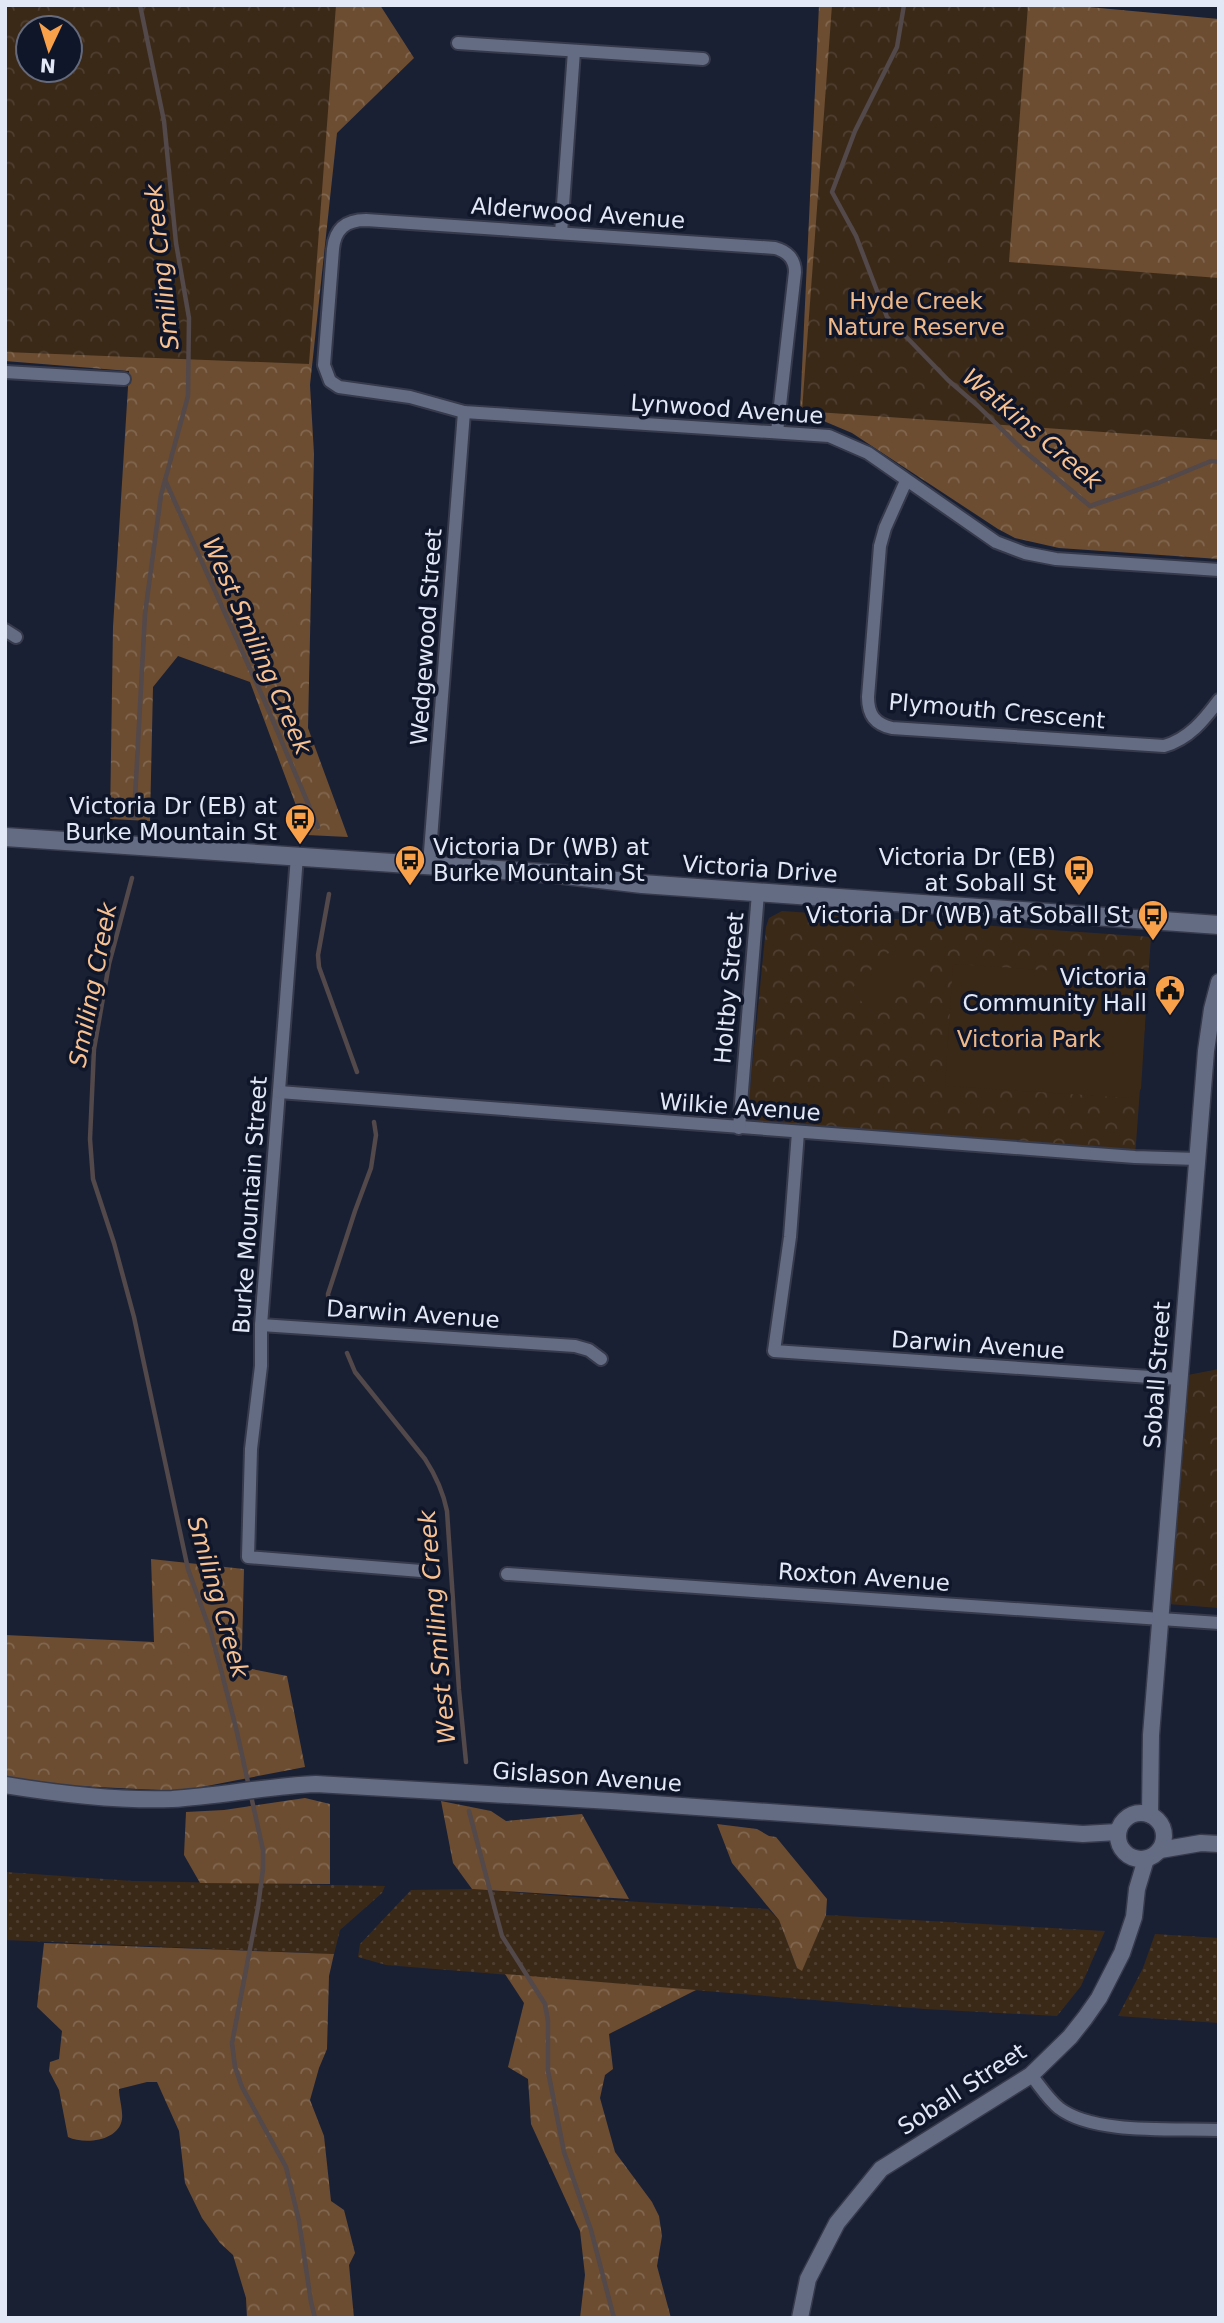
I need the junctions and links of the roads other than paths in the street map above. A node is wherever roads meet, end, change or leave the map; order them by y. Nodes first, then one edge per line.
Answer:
1 (458, 43) dead end
2 (574, 51) junction
3 (703, 60) dead end
4 (561, 233) junction
5 (5, 372) edge
6 (124, 379) dead end
7 (330, 381) joint
8 (464, 412) junction
9 (777, 432) junction
10 (906, 481) junction
11 (1219, 570) edge
12 (1219, 700) edge
13 (5, 837) edge
14 (298, 856) junction
15 (429, 865) junction
16 (758, 893) junction
17 (1219, 925) edge
18 (1219, 982) edge
19 (279, 1092) junction
20 (739, 1128) junction
21 (798, 1132) junction
22 (1197, 1159) junction
23 (261, 1325) junction
24 (601, 1359) dead end
25 (1179, 1379) junction
26 (421, 1571) dead end
27 (507, 1574) dead end
28 (1160, 1619) junction
29 (1219, 1623) edge
30 (1149, 1773) junction
31 (5, 1786) edge
32 (1133, 1815) junction
33 (1150, 1815) junction
34 (1164, 1830) junction
35 (1119, 1837) junction
36 (1201, 1843) junction
37 (1219, 1844) edge
38 (1145, 1855) junction
39 (1031, 2075) junction
40 (1219, 2130) edge
41 (800, 2318) edge

1 - 2 street
2 - 3 street
2 - 4 street
4 - 7 street, Alderwood Avenue
4 - 9 street, Alderwood Avenue
5 - 6 street
7 - 8 street, Lynwood Avenue
8 - 9 street, Lynwood Avenue
8 - 15 street, Wedgewood Street
9 - 10 street, Lynwood Avenue
10 - 11 street, Lynwood Avenue
10 - 12 street, Plymouth Crescent
13 - 14 main road, Victoria Drive
14 - 15 main road, Victoria Drive
14 - 19 street, Burke Mountain Street
15 - 16 main road, Victoria Drive
16 - 17 main road, Victoria Drive
16 - 20 street, Holtby Street
18 - 22 street, Soball Street
19 - 20 street, Wilkie Avenue
19 - 23 street, Burke Mountain Street
20 - 21 street, Wilkie Avenue
21 - 22 street, Wilkie Avenue
21 - 25 street, Darwin Avenue
22 - 25 street, Soball Street
23 - 24 street, Darwin Avenue
23 - 26 street, Burke Mountain Street
25 - 28 street, Soball Street
27 - 28 street, Roxton Avenue
28 - 29 street, Roxton Avenue
28 - 30 street, Soball Street
30 - 32 street, Soball Street
30 - 33 street, Soball Street
31 - 35 street, Gislason Avenue
32 - 33 street
32 - 35 street
33 - 34 street
34 - 36 street
34 - 38 street
35 - 38 street
36 - 37 street
36 - 38 street
38 - 39 street, Soball Street
39 - 40 street
39 - 41 street, Soball Street

